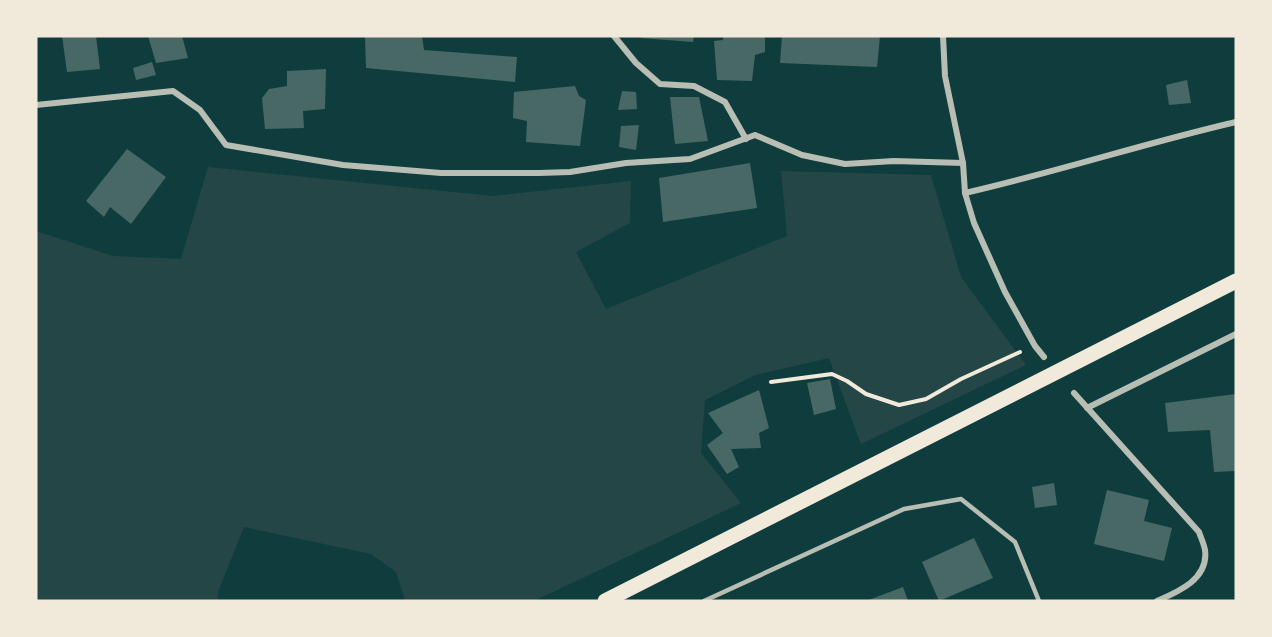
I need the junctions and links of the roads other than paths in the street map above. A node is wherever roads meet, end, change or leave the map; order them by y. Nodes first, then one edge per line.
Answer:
1 (614, 36) edge
2 (943, 36) edge
3 (36, 105) edge
4 (1236, 122) edge
5 (746, 139) junction
6 (963, 163) junction
7 (966, 193) junction
8 (1236, 281) edge
9 (1236, 334) edge
10 (1044, 357) dead end
11 (1074, 393) dead end
12 (1088, 408) junction
13 (605, 601) edge
14 (704, 601) edge
15 (1039, 601) edge
16 (1157, 601) edge

1 - 5 street
2 - 6 street
3 - 5 street
4 - 7 street
5 - 6 street
6 - 7 street
7 - 10 street
8 - 13 main road
9 - 12 street
11 - 12 street
12 - 16 street
14 - 15 lane

